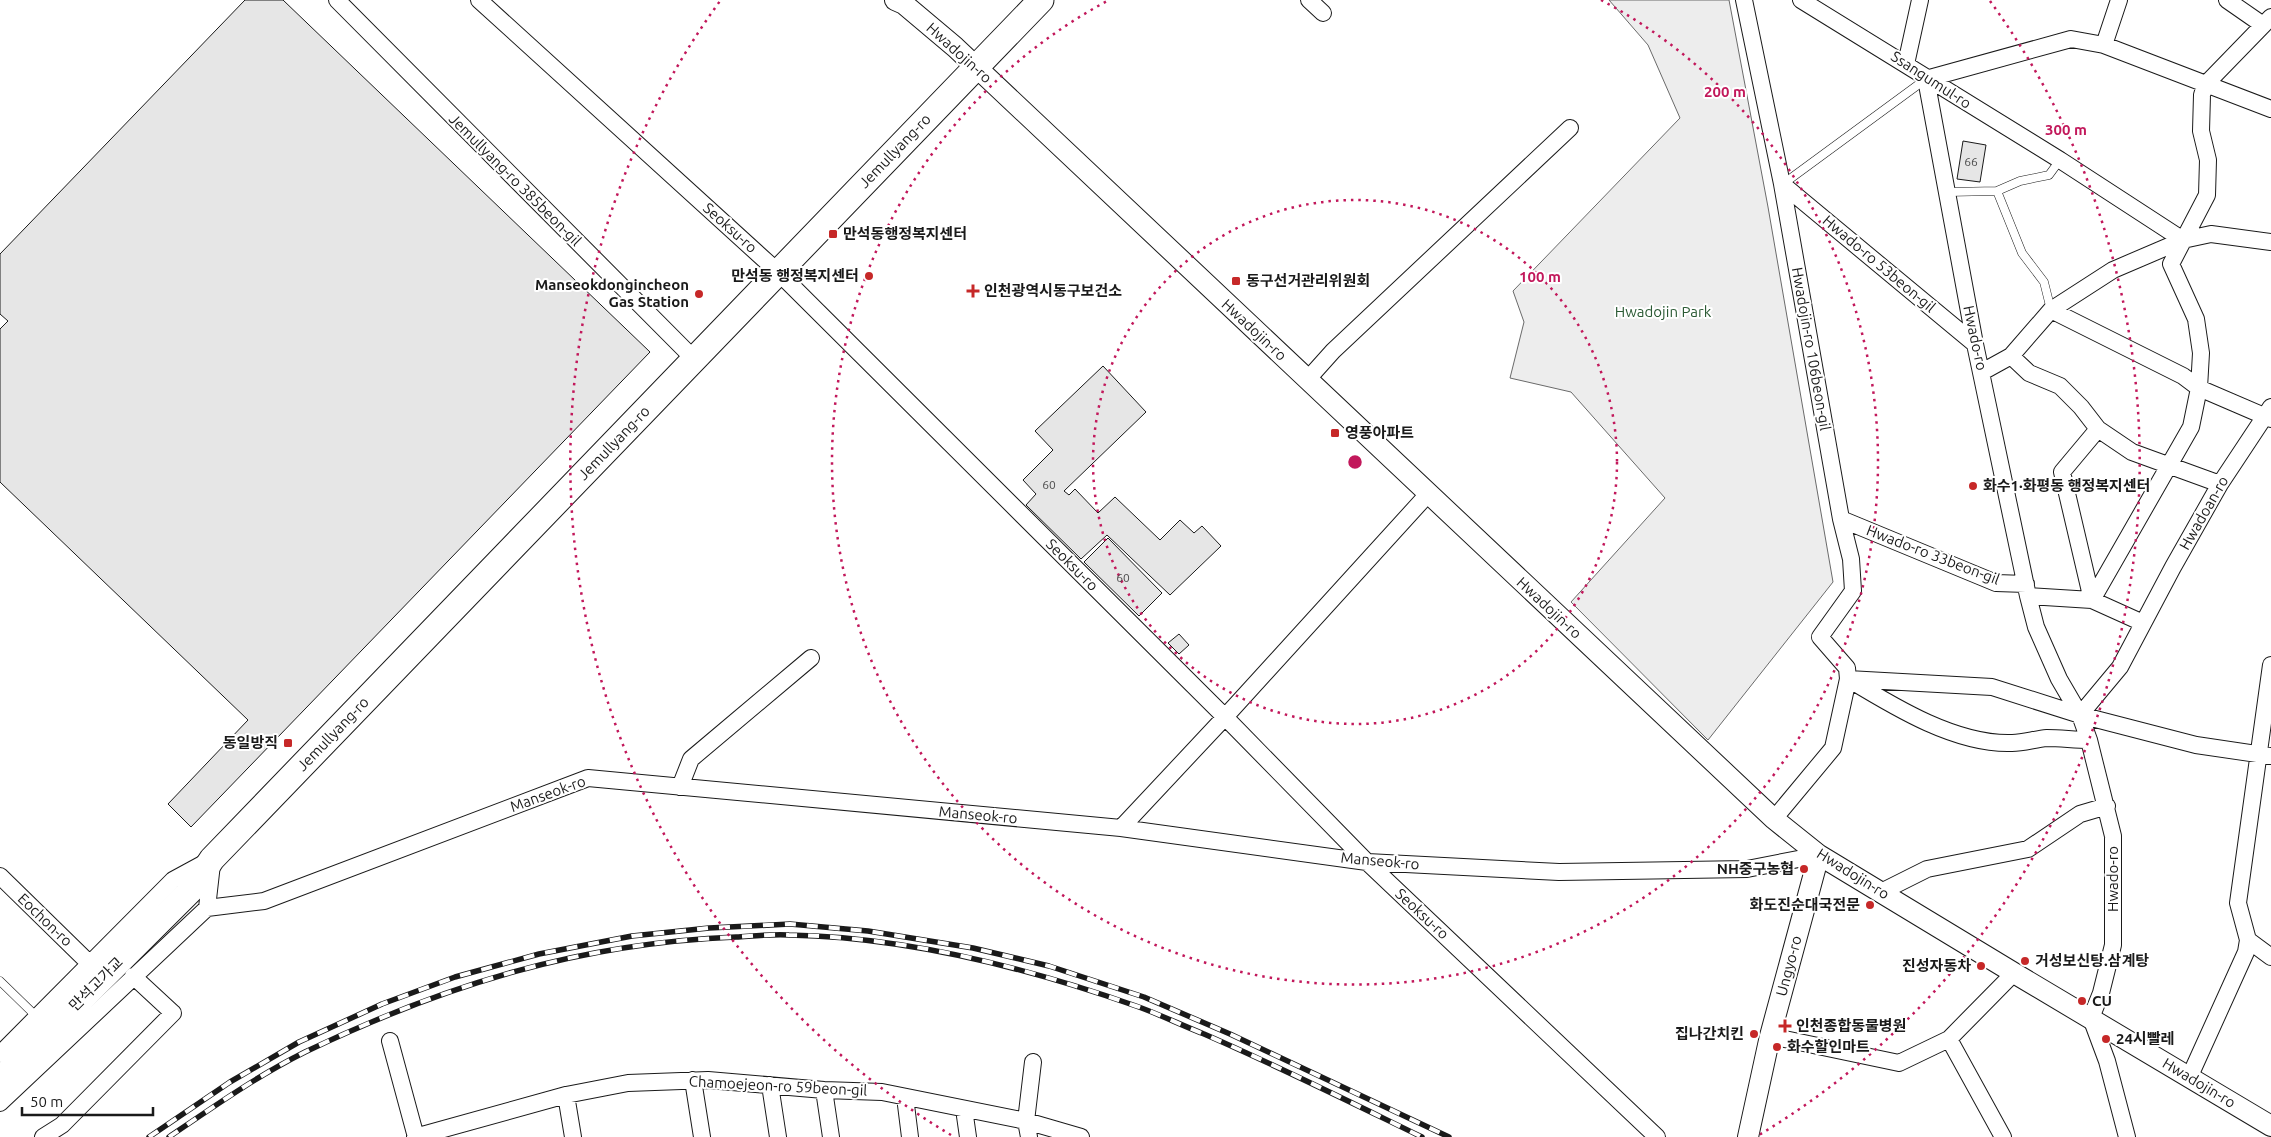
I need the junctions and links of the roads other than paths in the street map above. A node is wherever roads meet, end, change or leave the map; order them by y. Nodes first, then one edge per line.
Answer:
1 (337, 0) edge
2 (479, 0) edge
3 (895, 0) edge
4 (1041, 0) edge
5 (1309, 0) edge
6 (1744, 0) edge
7 (1801, 0) edge
8 (1920, 0) edge
9 (2119, 0) edge
10 (2227, 0) edge
11 (1323, 13) dead end
12 (2267, 21) edge
13 (2104, 45) junction
14 (1906, 64) junction
15 (976, 68) junction
16 (1926, 79) junction
17 (2205, 85) junction
18 (2271, 109) edge
19 (1570, 128) dead end
20 (2060, 160) junction
21 (1782, 184) junction
22 (1997, 191) junction
23 (1948, 192) junction
24 (2183, 240) junction
25 (2271, 242) edge
26 (778, 272) junction
27 (2051, 310) junction
28 (1975, 344) junction
29 (2011, 356) junction
30 (694, 359) junction
31 (1982, 372) junction
32 (1307, 380) junction
33 (2199, 388) junction
34 (2269, 414) edge
35 (2098, 429) junction
36 (2167, 466) junction
37 (2220, 484) junction
38 (1428, 494) junction
39 (1841, 519) junction
40 (2027, 590) junction
41 (2092, 600) junction
42 (2143, 623) junction
43 (811, 658) dead end
44 (2271, 668) edge
45 (1848, 679) junction
46 (2080, 715) junction
47 (1225, 717) junction
48 (2089, 740) junction
49 (2264, 755) edge
50 (680, 788) junction
51 (2107, 806) junction
52 (1774, 819) junction
53 (1120, 828) junction
54 (1819, 855) junction
55 (212, 859) junction
56 (1368, 862) junction
57 (0, 876) edge
58 (192, 889) joint
59 (1882, 892) junction
60 (207, 908) junction
61 (2248, 940) junction
62 (2271, 956) edge
63 (90, 964) junction
64 (2014, 973) junction
65 (133, 976) junction
66 (0, 981) edge
67 (36, 1016) junction
68 (2090, 1018) junction
69 (1770, 1036) junction
70 (1948, 1039) junction
71 (390, 1042) dead end
72 (0, 1054) edge
73 (1033, 1062) dead end
74 (2189, 1078) junction
75 (0, 1080) edge
76 (693, 1080) junction
77 (770, 1085) junction
78 (824, 1090) junction
79 (566, 1095) junction
80 (905, 1097) junction
81 (0, 1104) edge
82 (964, 1109) junction
83 (2271, 1126) edge
84 (1027, 1129) edge
85 (43, 1137) edge
86 (416, 1137) edge
87 (573, 1137) edge
88 (702, 1137) edge
89 (778, 1137) edge
90 (831, 1137) edge
91 (910, 1137) edge
92 (968, 1137) edge
93 (1081, 1137) edge
94 (1657, 1137) edge
95 (1748, 1137) edge
96 (2003, 1137) edge
97 (2127, 1137) edge

1 - 30 street, Jemullyang-ro 385beon-gil
2 - 26 street, Seoksu-ro
3 - 15 street, Hwadojin-ro
4 - 15 main road, Jemullyang-ro
5 - 11 street
6 - 21 street, Hwadojin-ro 106beon-gil
7 - 14 street, Ssangumul-ro
8 - 14 street
9 - 13 street
10 - 12 street
12 - 17 street
13 - 16 street
13 - 17 street
14 - 16 street, Ssangumul-ro
15 - 26 main road, Jemullyang-ro
15 - 32 street, Hwadojin-ro
16 - 20 street, Ssangumul-ro
16 - 21 lane
16 - 23 street, Hwado-ro
17 - 18 street
17 - 24 street
19 - 32 street
20 - 22 lane
20 - 24 street, Ssangumul-ro
21 - 28 street, Hwado-ro 53beon-gil
21 - 39 street, Hwadojin-ro 106beon-gil
22 - 23 lane
22 - 27 lane
23 - 28 street, Hwado-ro
24 - 25 street
24 - 27 street
24 - 33 street
26 - 30 main road, Jemullyang-ro
26 - 47 street, Seoksu-ro
27 - 29 street
27 - 33 street
28 - 31 street, Hwado-ro
29 - 31 street
29 - 35 street
30 - 55 main road, Jemullyang-ro
31 - 40 street, Hwado-ro
32 - 38 street, Hwadojin-ro
33 - 34 street
33 - 36 street
34 - 37 street, Hwadoan-ro
35 - 36 street
35 - 41 street
36 - 37 street
36 - 41 street
37 - 42 street, Hwadoan-ro
38 - 47 street
38 - 52 street, Hwadojin-ro
39 - 40 street, Hwado-ro 33beon-gil
39 - 45 street, Hwadojin-ro 106beon-gil
40 - 41 street
40 - 46 street, Hwado-ro
41 - 42 street
42 - 46 street, Hwadoan-ro
43 - 50 street
44 - 49 street
45 - 46 street
45 - 48 street
45 - 52 street
46 - 48 street, Hwado-ro
46 - 49 street
47 - 53 street
47 - 56 street, Seoksu-ro
48 - 51 street, Hwado-ro
49 - 61 street
50 - 53 street, Manseok-ro
50 - 60 street, Manseok-ro
51 - 59 street
51 - 68 street, Hwado-ro
52 - 54 street, Hwadojin-ro
53 - 56 street, Manseok-ro
54 - 56 street, Manseok-ro
54 - 59 street, Hwadojin-ro
54 - 69 street, Ungyo-ro
55 - 58 main road, Jemullyang-ro
55 - 60 street
55 - 63 street
56 - 94 street, Seoksu-ro
57 - 63 street, Eochon-ro
58 - 75 main road, 만석고가교
59 - 64 street, Hwadojin-ro
60 - 65 street
61 - 62 street
61 - 74 street
63 - 67 street
64 - 68 street, Hwadojin-ro
64 - 70 street
65 - 81 street
65 - 85 street
66 - 67 lane
67 - 72 street
68 - 74 street, Hwadojin-ro
68 - 97 street
69 - 70 street
69 - 95 street, Ungyo-ro
70 - 96 street
71 - 86 street
73 - 84 street
74 - 83 street, Hwadojin-ro
76 - 77 street, Chamoejeon-ro 59beon-gil
76 - 79 street, Chamoejeon-ro 59beon-gil
76 - 88 street
77 - 78 street, Chamoejeon-ro 59beon-gil
77 - 89 street
78 - 80 street, Chamoejeon-ro 59beon-gil
78 - 90 street
79 - 86 street, Chamoejeon-ro 59beon-gil
79 - 87 street
80 - 82 street, Chamoejeon-ro 59beon-gil
80 - 91 street
82 - 84 street, Chamoejeon-ro 59beon-gil
82 - 92 street
84 - 93 street, Chamoejeon-ro 59beon-gil

